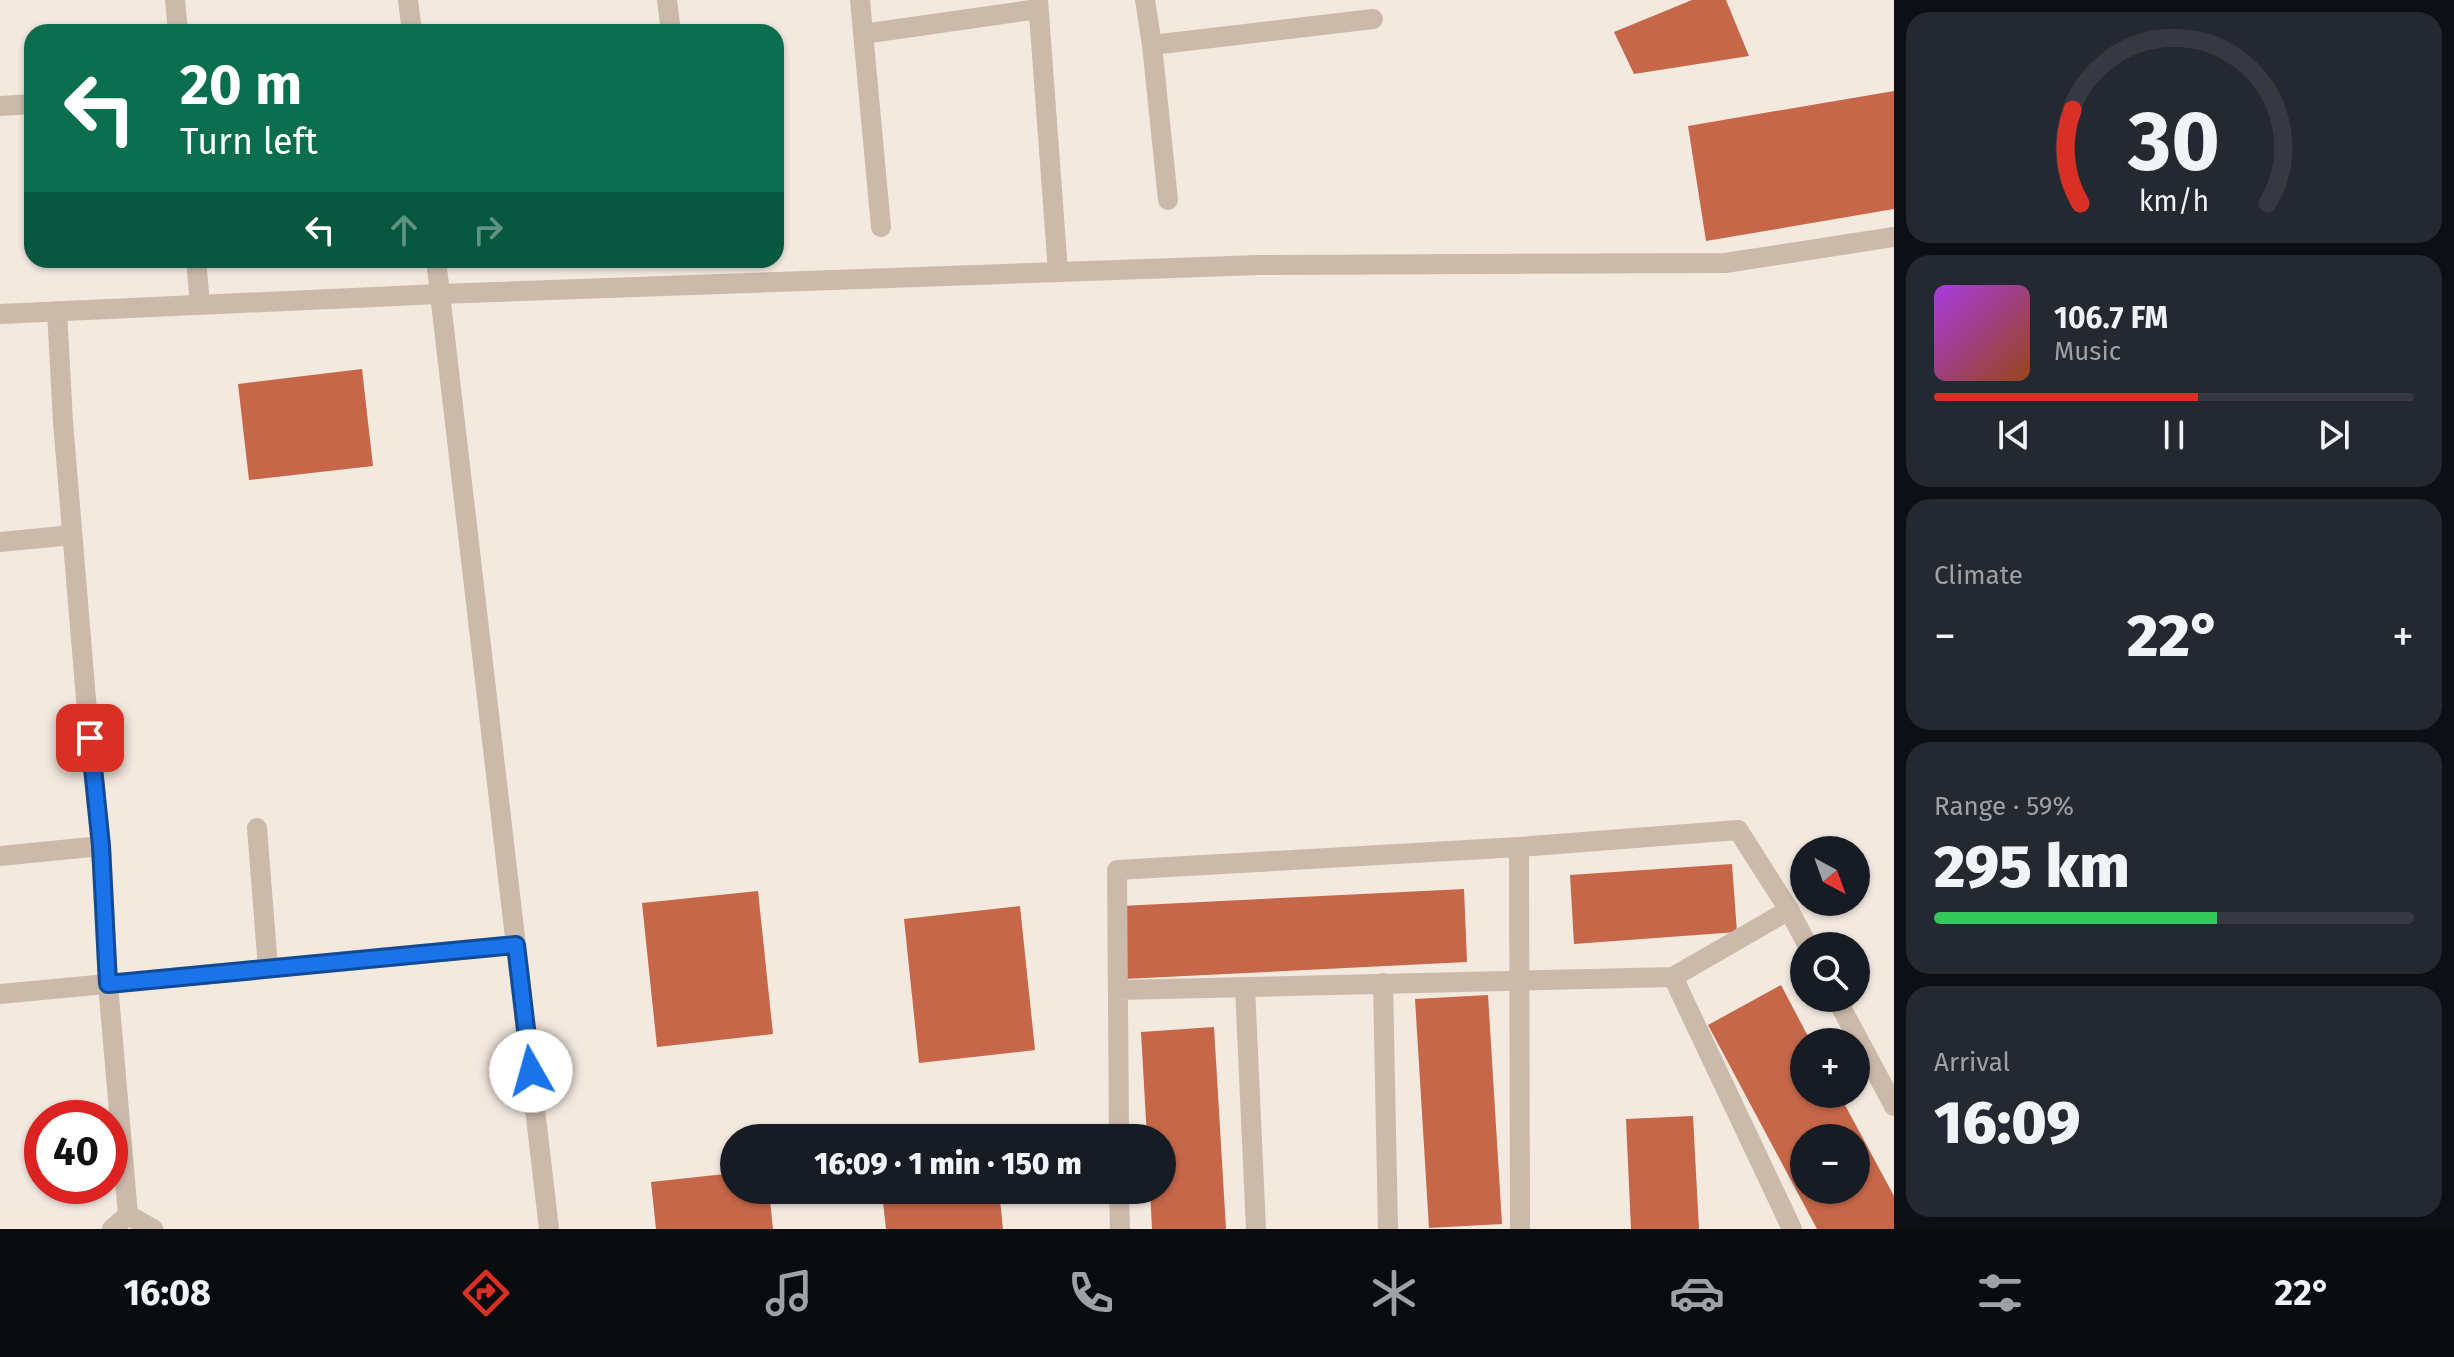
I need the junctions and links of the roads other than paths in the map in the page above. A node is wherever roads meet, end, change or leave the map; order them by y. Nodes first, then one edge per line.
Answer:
1 (175, 0) edge
2 (408, 0) edge
3 (667, 0) edge
4 (860, 0) edge
5 (1145, 0) edge
6 (1038, 4) edge
7 (1373, 19) dead end
8 (177, 24) edge
9 (411, 24) edge
10 (670, 24) edge
11 (863, 34) junction
12 (1152, 45) junction
13 (24, 104) edge
14 (0, 106) edge
15 (1168, 200) dead end
16 (881, 227) dead end
17 (1894, 237) edge
18 (197, 268) edge
19 (437, 268) edge
20 (1058, 272) junction
21 (440, 294) junction
22 (200, 304) junction
23 (57, 311) junction
24 (0, 314) edge
25 (72, 535) junction
26 (0, 542) edge
27 (257, 828) dead end
28 (101, 846) junction
29 (1519, 847) junction
30 (0, 856) edge
31 (1789, 910) junction
32 (1801, 932) edge
33 (516, 945) junction
34 (268, 968) junction
35 (1673, 977) junction
36 (1520, 981) junction
37 (1383, 983) junction
38 (108, 984) junction
39 (1245, 987) junction
40 (1118, 990) junction
41 (0, 994) edge
42 (1844, 1012) edge
43 (1894, 1106) edge
44 (1119, 1124) edge
45 (1119, 1204) edge
46 (128, 1215) junction
47 (112, 1229) edge
48 (153, 1229) edge
49 (549, 1229) edge
50 (1120, 1229) edge
51 (1256, 1229) edge
52 (1388, 1229) edge
53 (1520, 1229) edge
54 (1792, 1229) edge

1 - 8 street
2 - 9 street
3 - 10 street
4 - 11 street
5 - 12 street
6 - 11 street
6 - 20 street
7 - 12 street
11 - 16 street
12 - 15 street
13 - 14 street
17 - 20 street
18 - 22 street
19 - 21 street
20 - 21 street
21 - 22 street
21 - 33 street
22 - 23 street
23 - 24 street
23 - 25 street
25 - 26 street
25 - 28 street
27 - 34 street
28 - 30 street
28 - 38 street
29 - 31 street
29 - 36 street
29 - 40 street
31 - 32 street
31 - 35 street
33 - 34 street
33 - 49 street
34 - 38 street
35 - 36 street
35 - 54 street
36 - 37 street
36 - 53 street
37 - 39 street
37 - 52 street
38 - 41 street
38 - 46 street
39 - 40 street
39 - 51 street
40 - 44 street
42 - 43 street
45 - 50 street
46 - 47 street
46 - 48 street

